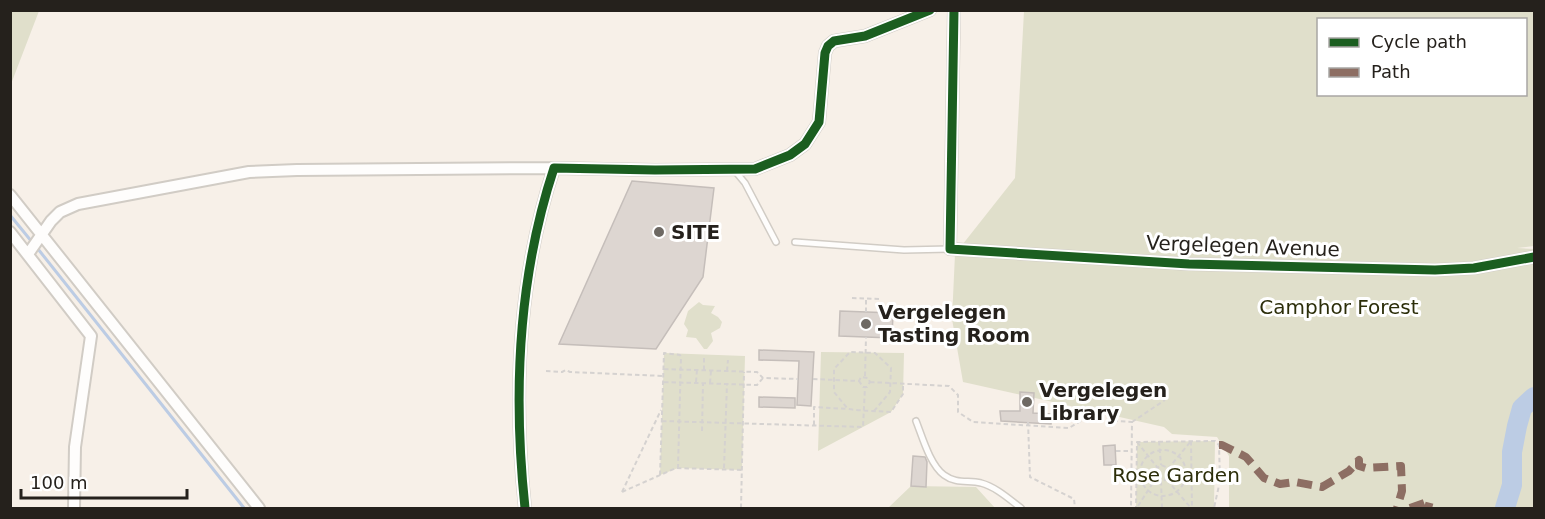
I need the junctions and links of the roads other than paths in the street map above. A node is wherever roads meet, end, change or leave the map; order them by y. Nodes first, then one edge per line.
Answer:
1 (930, 10) edge
2 (954, 10) edge
3 (554, 168) junction
4 (735, 170) junction
5 (10, 195) edge
6 (10, 232) edge
7 (42, 234) junction
8 (776, 242) dead end
9 (795, 242) dead end
10 (950, 249) junction
11 (28, 254) junction
12 (1534, 257) edge
13 (916, 421) dead end
14 (74, 508) edge
15 (259, 508) edge
16 (525, 508) edge
17 (1021, 508) edge

1 - 4 street
2 - 10 street
3 - 4 street
3 - 7 street
3 - 16 street
4 - 8 lane
5 - 7 street
6 - 11 street
7 - 11 street
7 - 15 street
9 - 10 lane, Vergelegen Avenue
10 - 12 street, Vergelegen Avenue
11 - 14 street
13 - 17 lane

